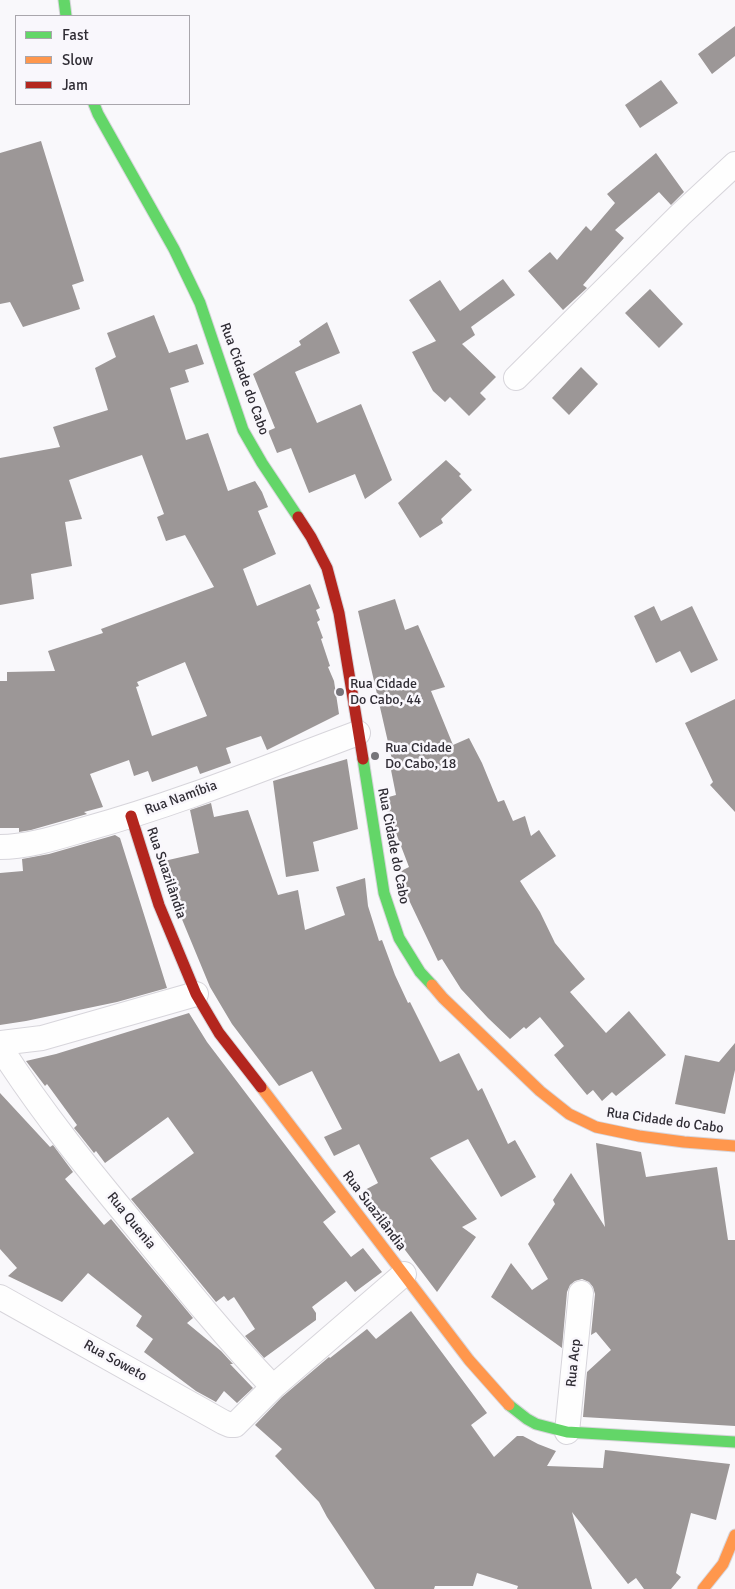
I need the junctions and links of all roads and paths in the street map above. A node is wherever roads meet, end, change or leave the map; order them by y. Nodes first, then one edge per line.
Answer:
1 (64, 0) edge
2 (66, 15) edge
3 (94, 105) edge
4 (735, 164) edge
5 (516, 378) dead end
6 (358, 733) junction
7 (131, 816) junction
8 (0, 847) edge
9 (196, 994) junction
10 (0, 1043) edge
11 (0, 1047) edge
12 (735, 1146) edge
13 (404, 1274) junction
14 (581, 1293) dead end
15 (0, 1297) edge
16 (273, 1387) junction
17 (567, 1432) junction
18 (735, 1442) edge
19 (735, 1535) edge
20 (703, 1589) edge

1 - 2 street
3 - 6 street, Rua Cidade do Cabo
4 - 5 street
6 - 7 street, Rua Namíbia
6 - 12 street, Rua Cidade do Cabo
7 - 8 street, Rua Namíbia
7 - 9 street, Rua Suazilândia
9 - 10 street
9 - 13 street, Rua Suazilândia
11 - 16 street, Rua Quenia
13 - 16 street
13 - 17 street, Rua Suazilândia
14 - 17 street, Rua Acp
15 - 16 street, Rua Soweto
17 - 18 street, Rua Suazilândia
19 - 20 street

